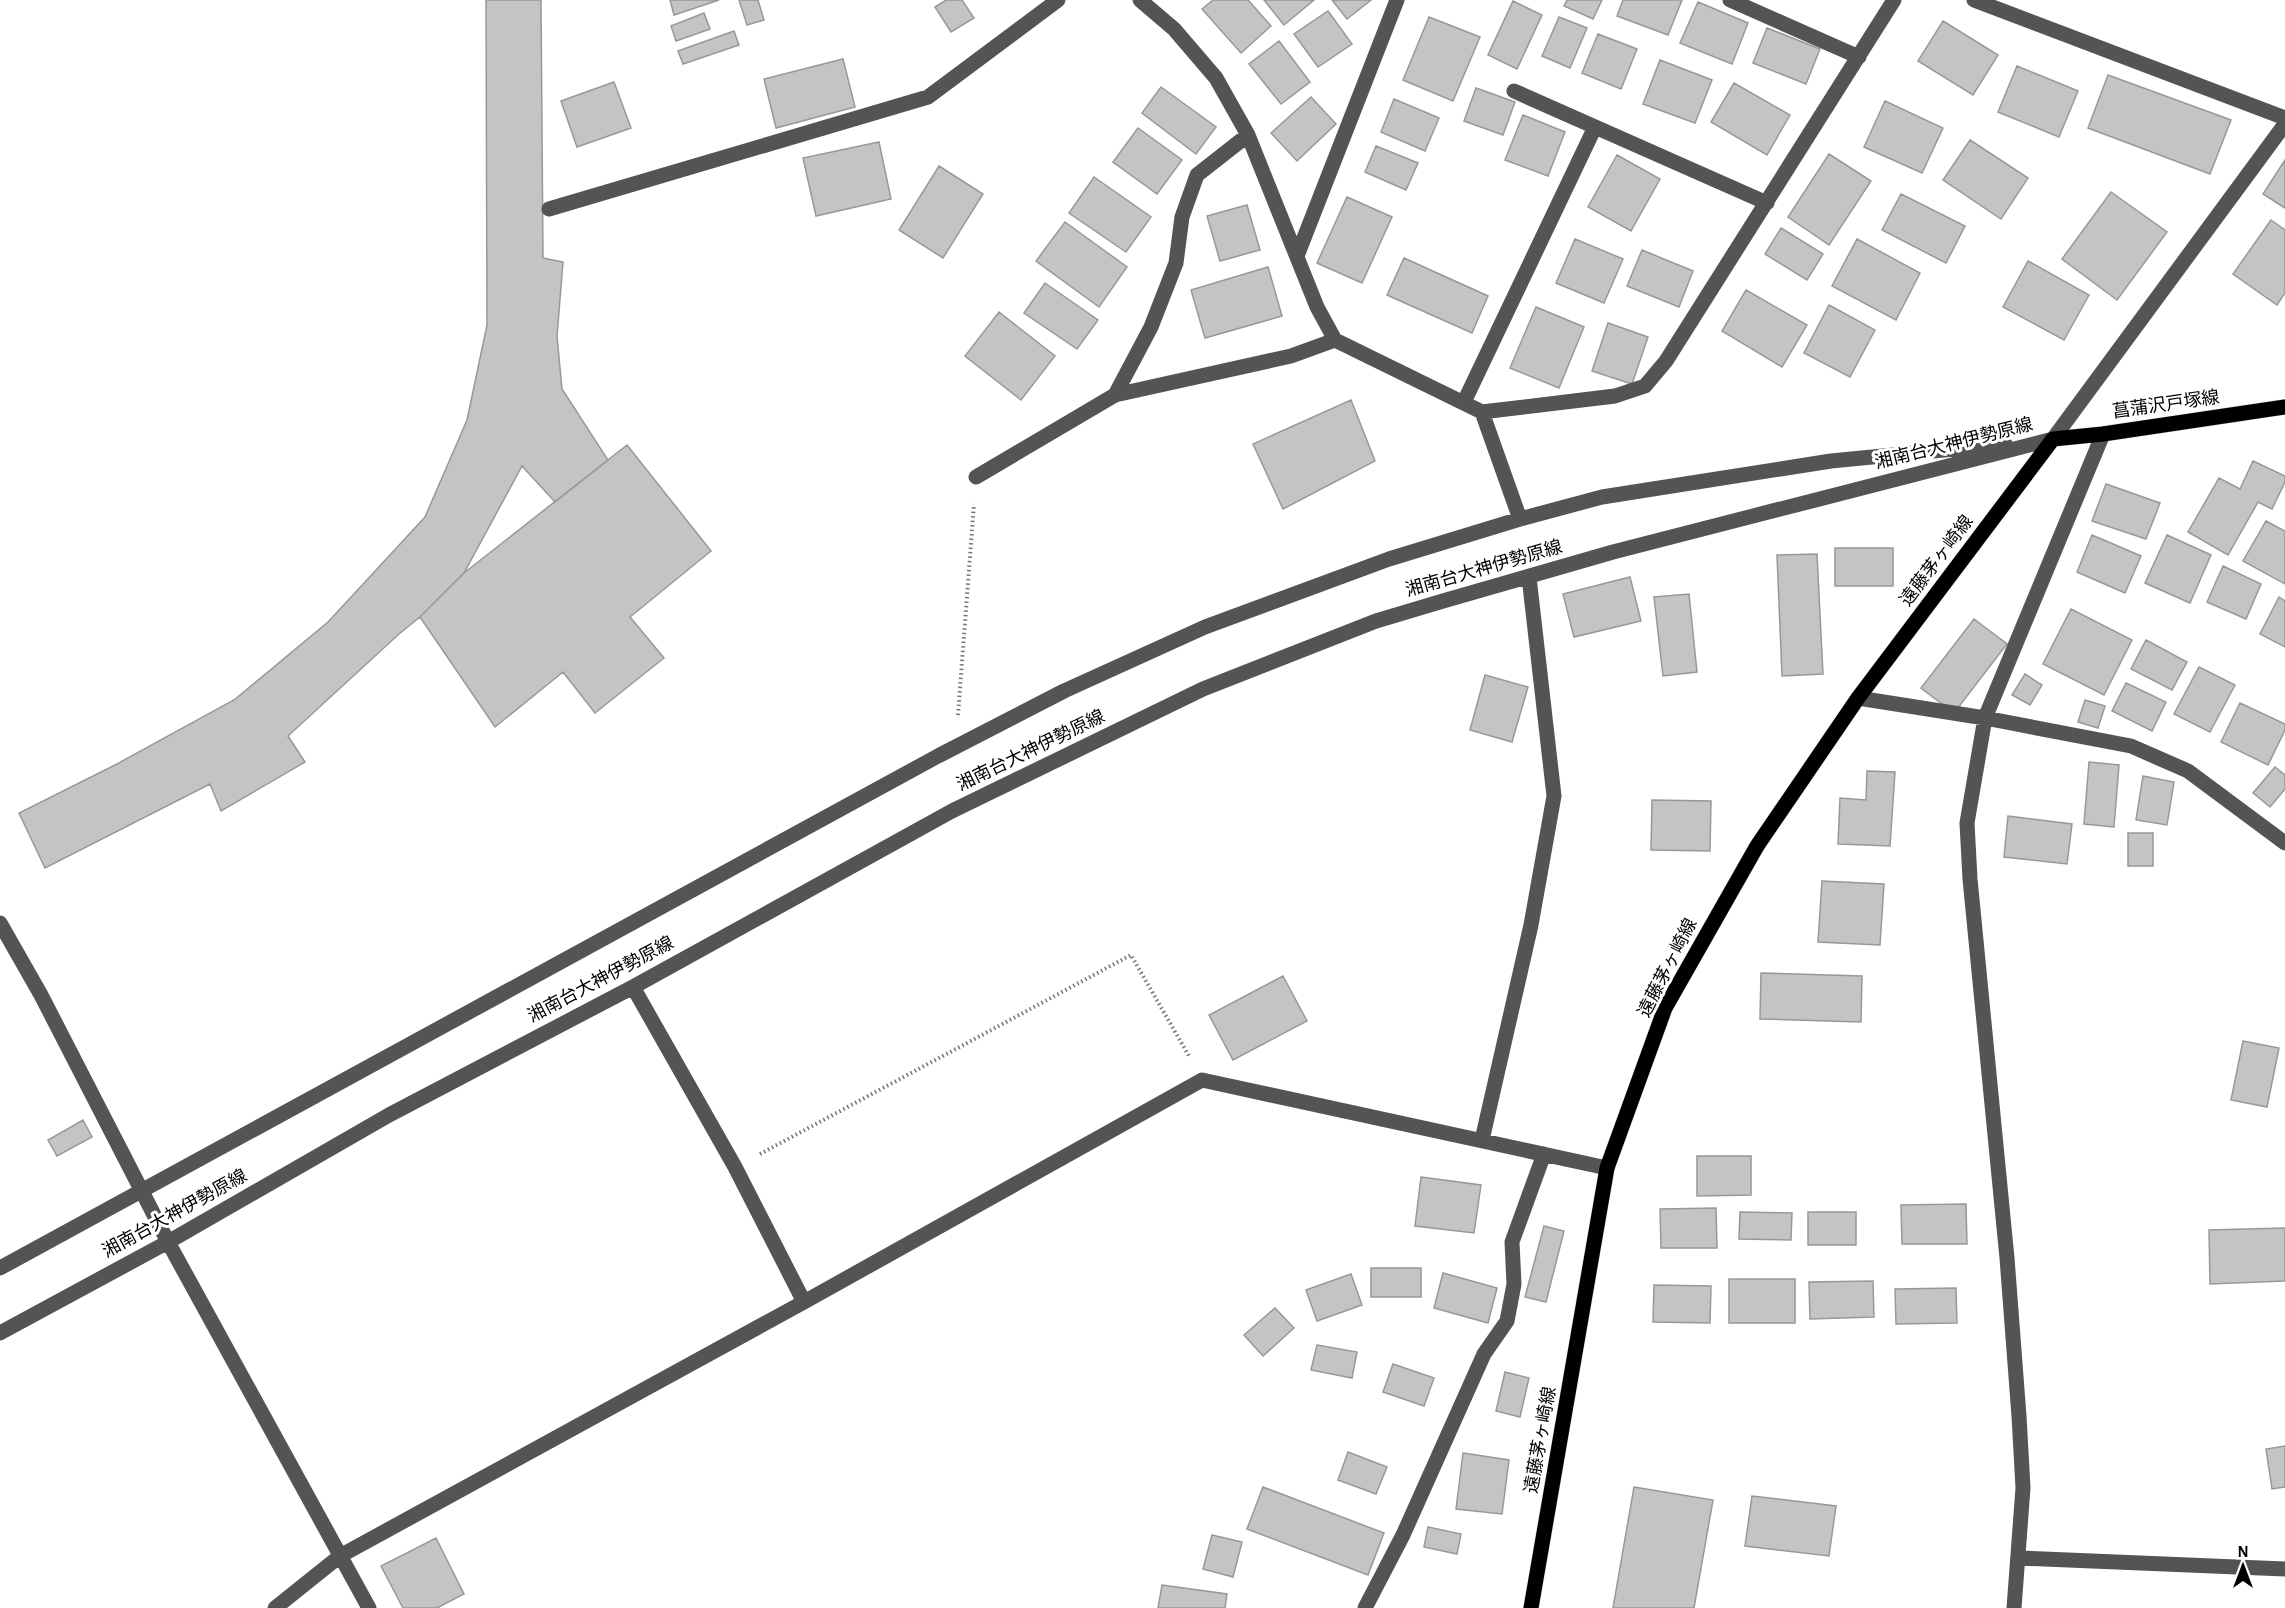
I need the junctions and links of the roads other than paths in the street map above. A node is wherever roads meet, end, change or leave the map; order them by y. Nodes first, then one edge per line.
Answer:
1 (1059, 0) edge
2 (1140, 0) edge
3 (1397, 0) edge
4 (1730, 0) edge
5 (1894, 0) edge
6 (1974, 0) edge
7 (1858, 57) junction
8 (1514, 91) dead end
9 (2285, 118) edge
10 (2285, 124) edge
11 (1594, 127) junction
12 (1248, 135) junction
13 (1767, 203) junction
14 (549, 209) dead end
15 (1297, 256) junction
16 (1335, 340) junction
17 (1115, 395) junction
18 (1464, 402) junction
19 (2285, 407) edge
20 (1482, 412) junction
21 (2103, 434) junction
22 (2053, 439) junction
23 (976, 477) road end
24 (1520, 519) junction
25 (1529, 578) junction
26 (1857, 698) junction
27 (1984, 718) junction
28 (2285, 843) edge
29 (0, 923) edge
30 (633, 987) junction
31 (1482, 1140) junction
32 (1544, 1154) junction
33 (1607, 1168) junction
34 (141, 1190) junction
35 (168, 1242) junction
36 (0, 1268) edge
37 (804, 1302) junction
38 (0, 1333) edge
39 (340, 1556) junction
40 (2019, 1558) junction
41 (2285, 1569) edge
42 (275, 1608) edge
43 (369, 1608) edge
44 (1365, 1608) edge
45 (1532, 1608) edge
46 (2014, 1608) edge

1 - 14 street
2 - 12 street
3 - 15 street
4 - 7 street
5 - 7 street
6 - 9 street
7 - 13 street
8 - 11 street
10 - 22 street
11 - 13 street
11 - 18 street
12 - 15 street
12 - 17 street
13 - 20 street
15 - 16 street
16 - 17 street
16 - 18 street
17 - 23 street
18 - 20 street
19 - 21 main road, 菖蒲沢戸塚線
20 - 24 street
21 - 22 main road, 菖蒲沢戸塚線
21 - 27 street
22 - 24 street, 湘南台大神伊勢原線
22 - 25 street, 湘南台大神伊勢原線
22 - 26 main road, 遠藤茅ヶ崎線
24 - 34 street, 湘南台大神伊勢原線
25 - 30 street, 湘南台大神伊勢原線
25 - 31 street
26 - 27 street
26 - 33 main road, 遠藤茅ヶ崎線
27 - 28 street
27 - 40 street
29 - 34 street
30 - 35 street, 湘南台大神伊勢原線
30 - 37 street
31 - 32 street
31 - 37 street
32 - 33 street
32 - 44 street
33 - 45 main road, 遠藤茅ヶ崎線
34 - 35 street
34 - 36 street, 湘南台大神伊勢原線
35 - 38 street, 湘南台大神伊勢原線
35 - 39 street
37 - 39 street
39 - 42 street
39 - 43 street
40 - 41 street
40 - 46 street

